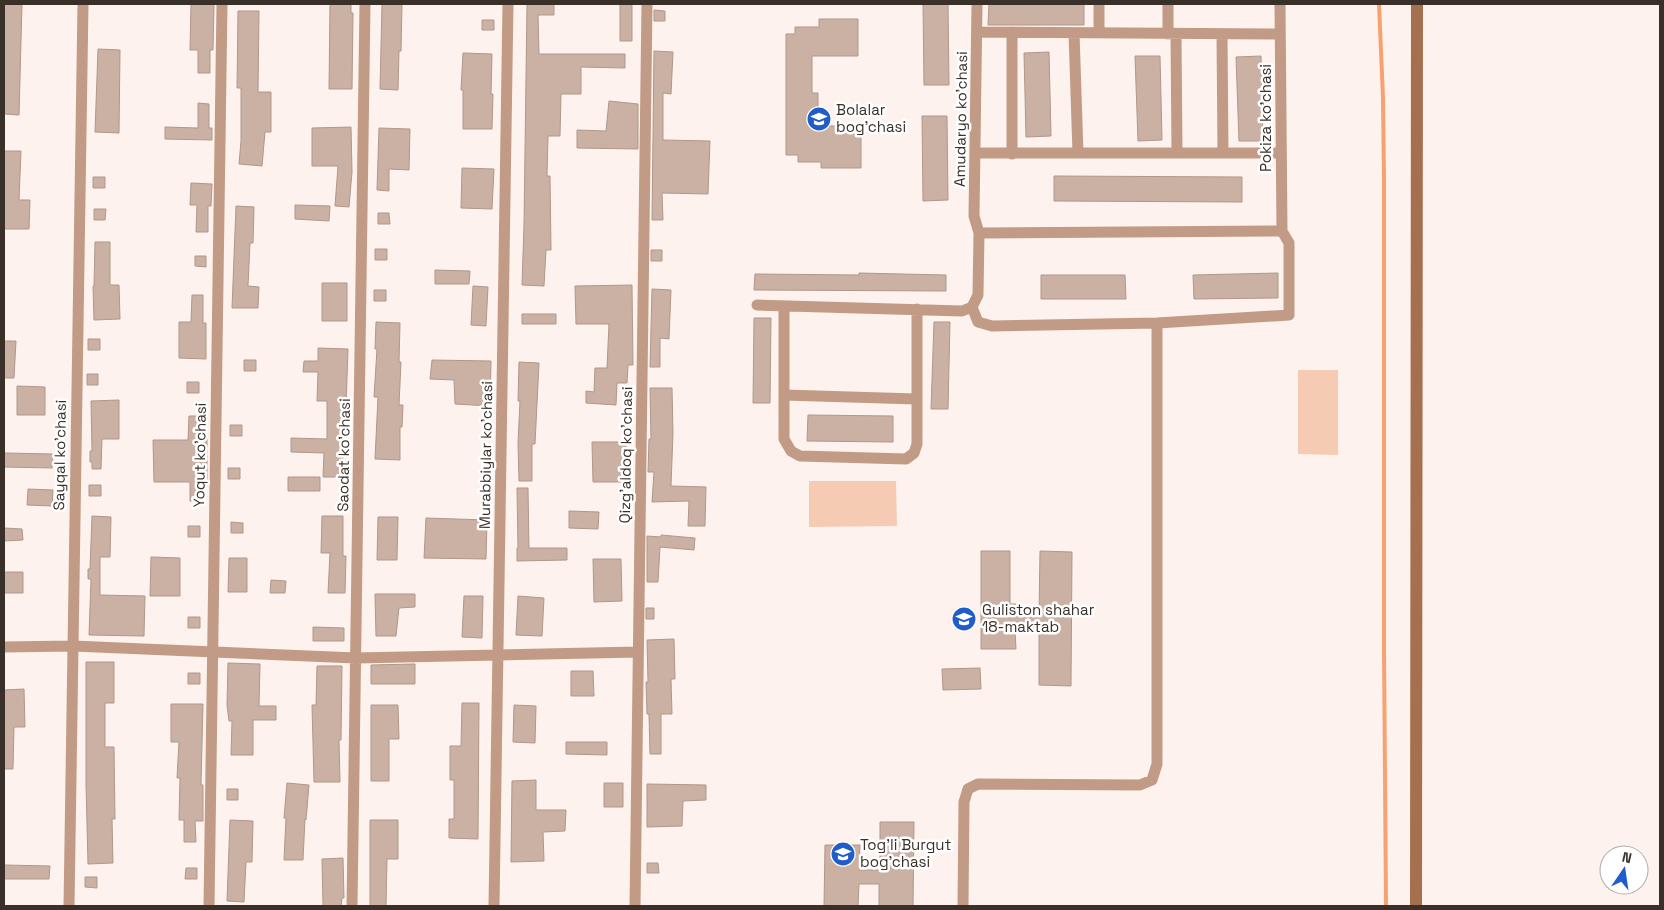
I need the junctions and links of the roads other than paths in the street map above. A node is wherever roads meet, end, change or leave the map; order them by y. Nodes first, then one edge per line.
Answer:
1 (83, 4) edge
2 (222, 4) edge
3 (365, 4) edge
4 (508, 4) edge
5 (647, 4) edge
6 (977, 4) edge
7 (1099, 4) edge
8 (1168, 4) edge
9 (1280, 4) edge
10 (1417, 4) edge
11 (977, 32) junction
12 (1012, 32) junction
13 (1074, 33) junction
14 (1099, 34) junction
15 (1172, 34) junction
16 (1222, 34) junction
17 (1280, 34) junction
18 (976, 153) junction
19 (1177, 153) junction
20 (1281, 153) junction
21 (1012, 154) junction
22 (1078, 154) junction
23 (1223, 154) junction
24 (1282, 231) junction
25 (979, 233) junction
26 (757, 305) dead end
27 (784, 306) junction
28 (972, 307) junction
29 (917, 310) junction
30 (1157, 323) junction
31 (784, 395) junction
32 (916, 399) junction
33 (4, 646) edge
34 (73, 646) junction
35 (638, 652) junction
36 (212, 653) junction
37 (498, 656) junction
38 (356, 658) junction
39 (69, 906) edge
40 (209, 906) edge
41 (352, 906) edge
42 (494, 906) edge
43 (635, 906) edge
44 (963, 906) edge
45 (1416, 906) edge

1 - 34 street, Sayqal ko'chasi
2 - 36 street, Yoqut ko'chasi
3 - 38 street, Saodat ko'chasi
4 - 37 street, Murabbiylar ko'chasi
5 - 35 street, Qizg'aldoq ko'chasi
6 - 11 street, Amudaryo ko'chasi
7 - 14 street
8 - 15 street
9 - 17 street, Pokiza ko'chasi
10 - 45 main road
11 - 12 street
11 - 18 street, Amudaryo ko'chasi
12 - 13 street
12 - 21 street
13 - 14 street
13 - 22 street
14 - 15 street
15 - 16 street
15 - 19 street
16 - 17 street
16 - 23 street
17 - 20 street, Pokiza ko'chasi
18 - 21 street
18 - 25 street, Amudaryo ko'chasi
19 - 22 street
19 - 23 street
20 - 23 street
20 - 24 street, Pokiza ko'chasi
21 - 22 street
24 - 25 street
24 - 30 street, Pokiza ko'chasi
25 - 28 street, Amudaryo ko'chasi
26 - 27 street
27 - 29 street
27 - 31 street
28 - 29 street
28 - 30 street
29 - 32 street
30 - 44 street
31 - 32 street
31 - 32 street
33 - 34 street
34 - 36 street
34 - 39 street, Sayqal ko'chasi
35 - 37 street
35 - 43 street, Qizg'aldoq ko'chasi
36 - 38 street
36 - 40 street, Yoqut ko'chasi
37 - 38 street
37 - 42 street, Murabbiylar ko'chasi
38 - 41 street, Saodat ko'chasi

